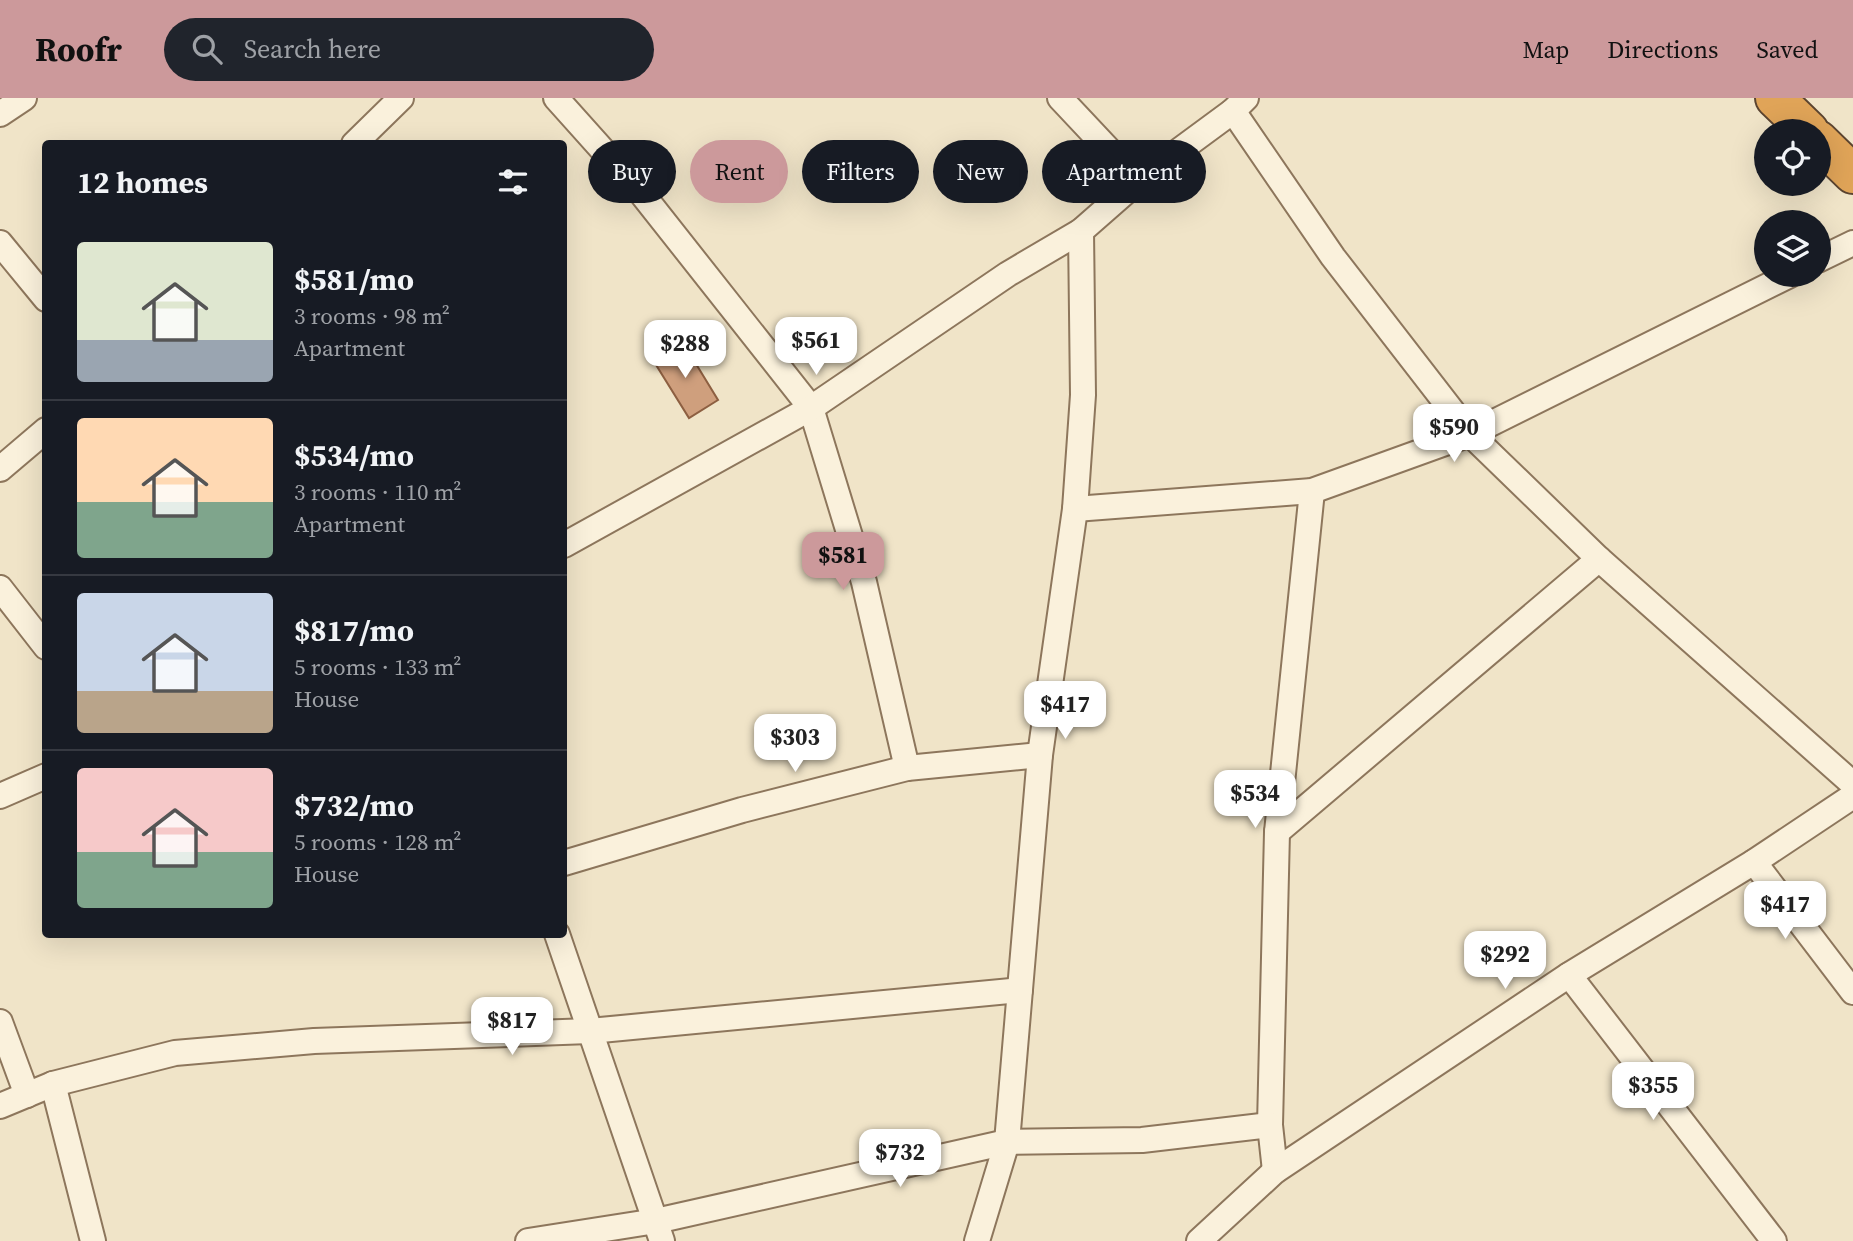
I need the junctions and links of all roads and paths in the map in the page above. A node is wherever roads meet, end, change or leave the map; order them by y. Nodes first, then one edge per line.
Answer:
1 (24, 98) edge
2 (401, 98) edge
3 (556, 98) edge
4 (1060, 98) edge
5 (1775, 98) edge
6 (1239, 104) edge
7 (0, 114) edge
8 (1797, 119) edge
9 (358, 140) edge
10 (1099, 140) edge
11 (1192, 140) edge
12 (1831, 153) edge
13 (1853, 174) edge
14 (1113, 203) edge
15 (1081, 231) junction
16 (0, 243) edge
17 (1853, 243) edge
18 (1831, 254) edge
19 (1766, 287) edge
20 (42, 294) edge
21 (811, 408) junction
22 (42, 433) edge
23 (1470, 434) junction
24 (0, 469) edge
25 (1312, 491) junction
26 (1075, 509) junction
27 (567, 543) edge
28 (1599, 559) junction
29 (0, 588) edge
30 (42, 643) edge
31 (1040, 755) junction
32 (907, 768) junction
33 (42, 778) edge
34 (1853, 784) edge
35 (0, 796) edge
36 (1853, 796) edge
37 (1277, 832) junction
38 (567, 862) edge
39 (1754, 862) junction
40 (558, 938) edge
41 (1569, 975) junction
42 (1020, 990) junction
43 (1853, 992) edge
44 (0, 1022) edge
45 (590, 1031) junction
46 (53, 1084) junction
47 (27, 1095) junction
48 (0, 1106) edge
49 (1270, 1125) junction
50 (1007, 1142) junction
51 (1275, 1171) junction
52 (659, 1231) edge
53 (93, 1241) edge
54 (528, 1241) edge
55 (976, 1241) edge
56 (1199, 1241) edge
57 (1774, 1241) edge

1 - 7 street
2 - 9 street
3 - 21 street
4 - 10 street
5 - 8 highway
6 - 11 street
6 - 23 street
12 - 13 highway
14 - 15 street
15 - 21 street
15 - 26 street
16 - 20 street
17 - 18 street
19 - 23 street
21 - 27 street
21 - 32 street
22 - 24 street
23 - 25 street
23 - 28 street
25 - 26 street
25 - 37 street
26 - 31 street
28 - 34 street
28 - 37 street
29 - 30 street
31 - 32 street
31 - 42 street
32 - 38 street
33 - 35 street
36 - 39 street
37 - 49 street
39 - 41 street
39 - 43 street
40 - 45 street
41 - 51 street
41 - 57 street
42 - 45 street
42 - 50 street
44 - 47 street
45 - 46 street
45 - 52 street
46 - 47 street
46 - 53 street
47 - 48 street
49 - 50 street
49 - 51 street
50 - 52 street
50 - 55 street
51 - 56 street
52 - 54 street

